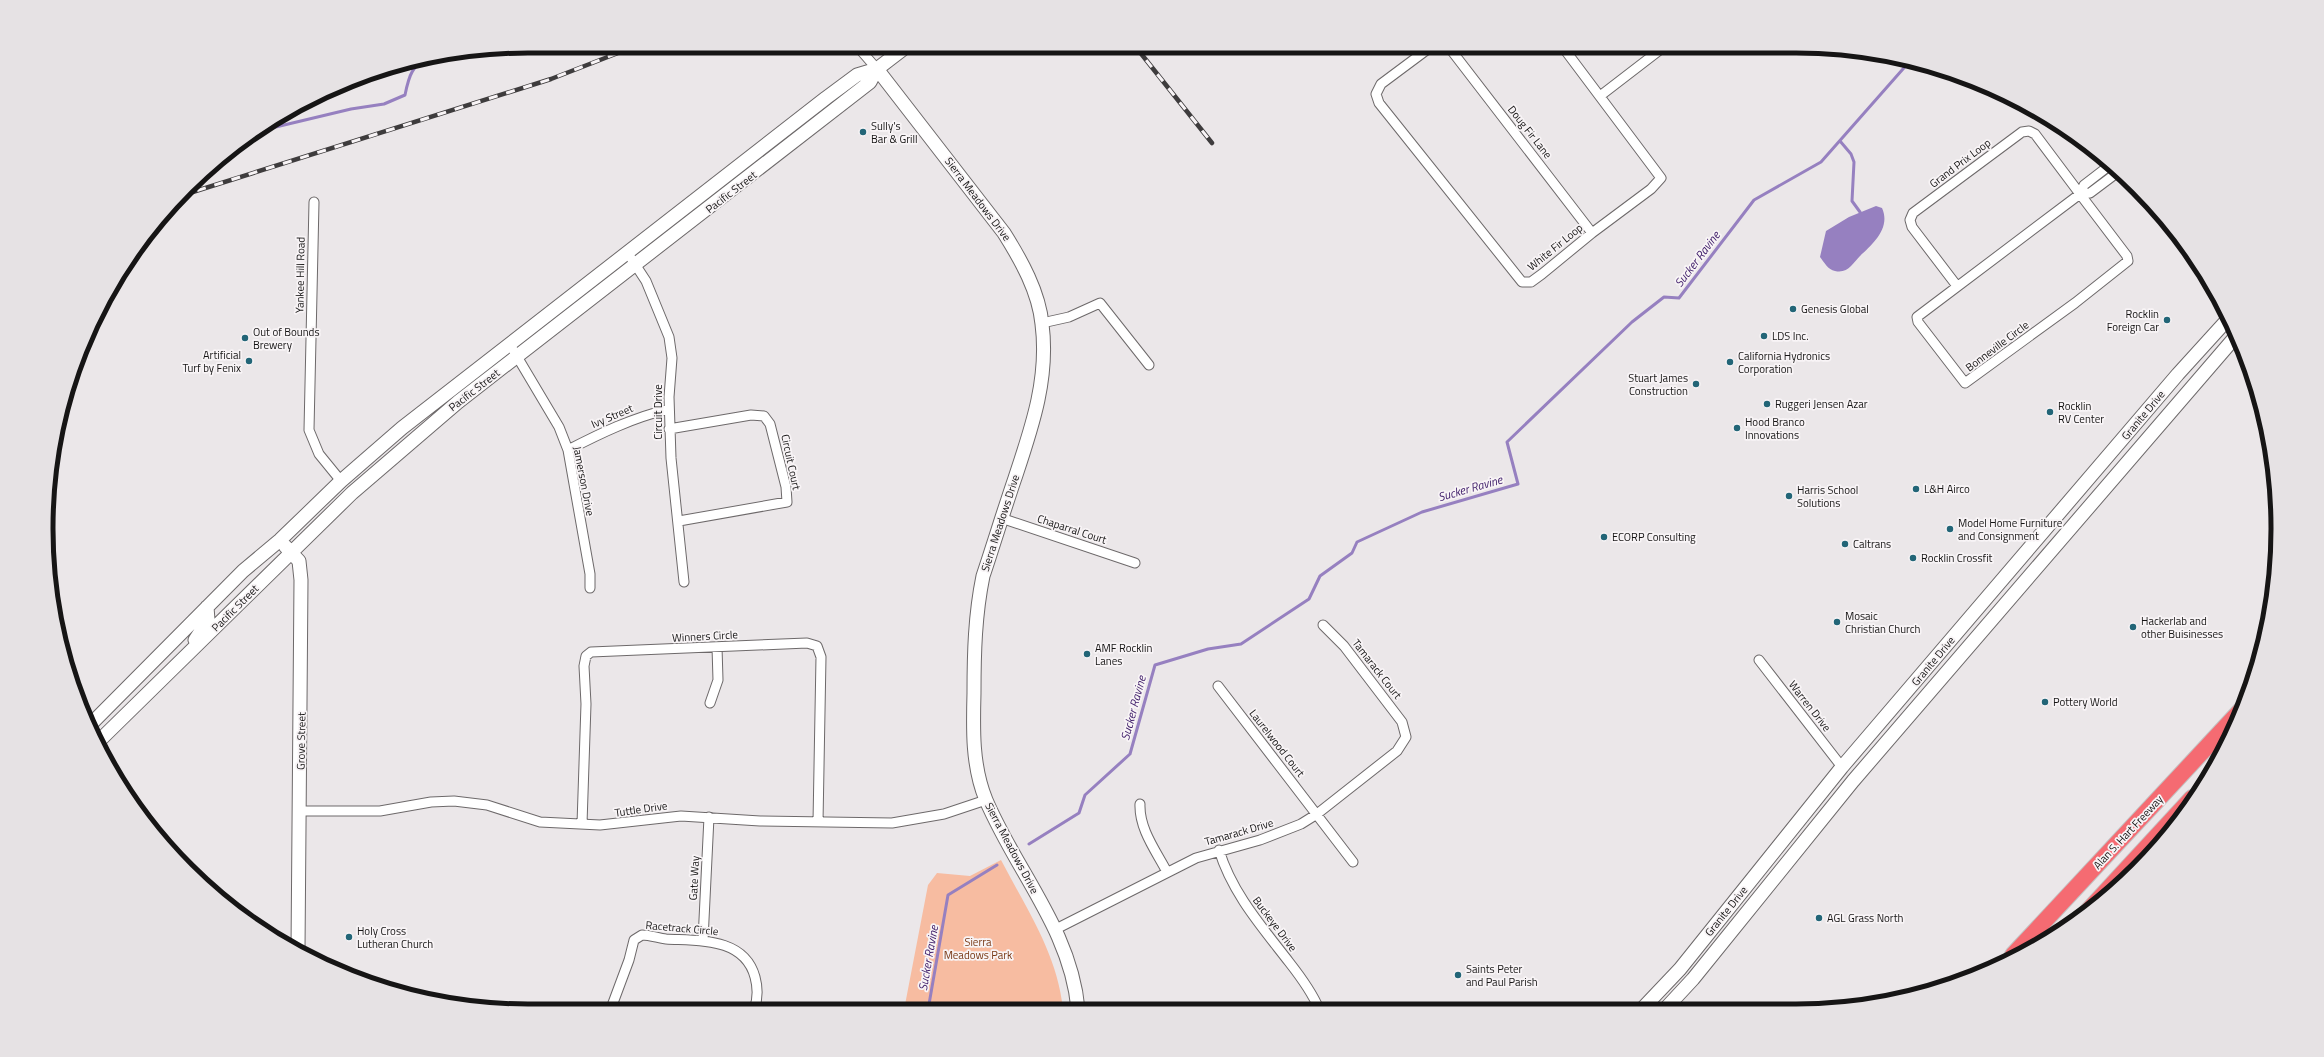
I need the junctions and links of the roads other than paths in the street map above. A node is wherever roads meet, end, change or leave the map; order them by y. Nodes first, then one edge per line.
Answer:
1 (863, 53) edge
2 (898, 53) edge
3 (1423, 53) edge
4 (1453, 53) edge
5 (1567, 53) edge
6 (1656, 53) edge
7 (878, 69) junction
8 (1600, 96) junction
9 (2106, 168) edge
10 (2114, 175) edge
11 (2080, 194) junction
12 (314, 202) dead end
13 (1592, 233) junction
14 (627, 252) junction
15 (636, 266) junction
16 (1957, 286) junction
17 (1042, 323) junction
18 (2224, 323) edge
19 (2232, 340) edge
20 (509, 343) junction
21 (517, 357) junction
22 (1149, 364) dead end
23 (669, 409) junction
24 (669, 428) junction
25 (568, 450) junction
26 (341, 481) junction
27 (1001, 518) junction
28 (678, 521) junction
29 (280, 540) junction
30 (291, 552) junction
31 (1135, 562) dead end
32 (684, 582) dead end
33 (590, 588) dead end
34 (207, 608) junction
35 (1323, 625) dead end
36 (717, 647) junction
37 (184, 659) junction
38 (1759, 660) dead end
39 (1218, 686) dead end
40 (710, 703) dead end
41 (122, 717) junction
42 (94, 721) edge
43 (2229, 723) edge
44 (98, 729) edge
45 (1406, 732) joint
46 (102, 738) edge
47 (1842, 767) junction
48 (1853, 781) junction
49 (986, 800) junction
50 (1140, 804) dead end
51 (300, 811) junction
52 (1317, 814) junction
53 (708, 817) junction
54 (818, 822) junction
55 (582, 824) junction
56 (2168, 824) edge
57 (1219, 850) junction
58 (1353, 862) dead end
59 (1167, 872) junction
60 (2121, 875) edge
61 (1056, 929) junction
62 (703, 940) junction
63 (298, 944) edge
64 (2021, 947) edge
65 (612, 1004) edge
66 (755, 1004) edge
67 (1077, 1004) edge
68 (1317, 1004) edge
69 (1647, 1004) edge
70 (1670, 1004) edge

1 - 7 street
2 - 7 street, Pacific Street
3 - 13 street, White Fir Loop
4 - 13 street, Doug Fir Lane
5 - 8 street, White Fir Loop
6 - 8 street
7 - 14 street, Pacific Street
7 - 15 street, Pacific Street
7 - 17 street, Sierra Meadows Drive
8 - 13 street, White Fir Loop
9 - 11 street, Bonneville Circle
10 - 11 street, Bonneville Circle
11 - 16 street, Bonneville Circle
11 - 16 street, Grand Prix Loop
11 - 16 street, Bonneville Circle
12 - 26 street, Yankee Hill Road
14 - 15 street, Circuit Drive
14 - 20 street, Pacific Street
15 - 21 street, Pacific Street
15 - 23 street, Circuit Drive
17 - 22 street
17 - 27 street, Sierra Meadows Drive
18 - 47 street, Granite Drive
19 - 48 street, Granite Drive
20 - 21 street, Jamerson Drive
20 - 26 street, Pacific Street
21 - 25 street, Jamerson Drive
21 - 30 street, Pacific Street
23 - 24 street, Circuit Drive
23 - 25 street, Ivy Street
24 - 28 street, Circuit Drive
24 - 28 street, Circuit Court
25 - 33 street, Jamerson Drive
26 - 29 street, Pacific Street
27 - 31 street, Chaparral Court
27 - 49 street, Sierra Meadows Drive
28 - 32 street, Circuit Drive
29 - 30 street, Grove Street
29 - 34 street, Pacific Street
30 - 37 street, Pacific Street
30 - 51 street, Grove Street
34 - 37 street
34 - 42 street, Pacific Street
35 - 45 street, Tamarack Court
36 - 40 street
36 - 54 street, Winners Circle
36 - 55 street, Winners Circle
37 - 41 street, Pacific Street
38 - 47 street, Warren Drive
39 - 52 street, Laurelwood Court
41 - 44 street
41 - 46 street, Pacific Street
43 - 64 highway, Alan S. Hart Freeway
45 - 52 street, Tamarack Drive
47 - 48 street
47 - 69 street, Granite Drive
48 - 70 street, Granite Drive
49 - 54 street, Tuttle Drive
49 - 61 street, Sierra Meadows Drive
50 - 59 street
51 - 55 street, Tuttle Drive
51 - 63 street, Grove Street
52 - 57 street, Tamarack Drive
52 - 58 street, Laurelwood Court
53 - 54 street, Tuttle Drive
53 - 55 street, Tuttle Drive
53 - 62 street, Gate Way
56 - 60 highway
57 - 59 street, Tamarack Drive
57 - 68 street, Buckeye Drive
59 - 61 street, Tamarack Drive
61 - 67 street, Sierra Meadows Drive
62 - 65 street, Racetrack Circle
62 - 66 street, Racetrack Circle

